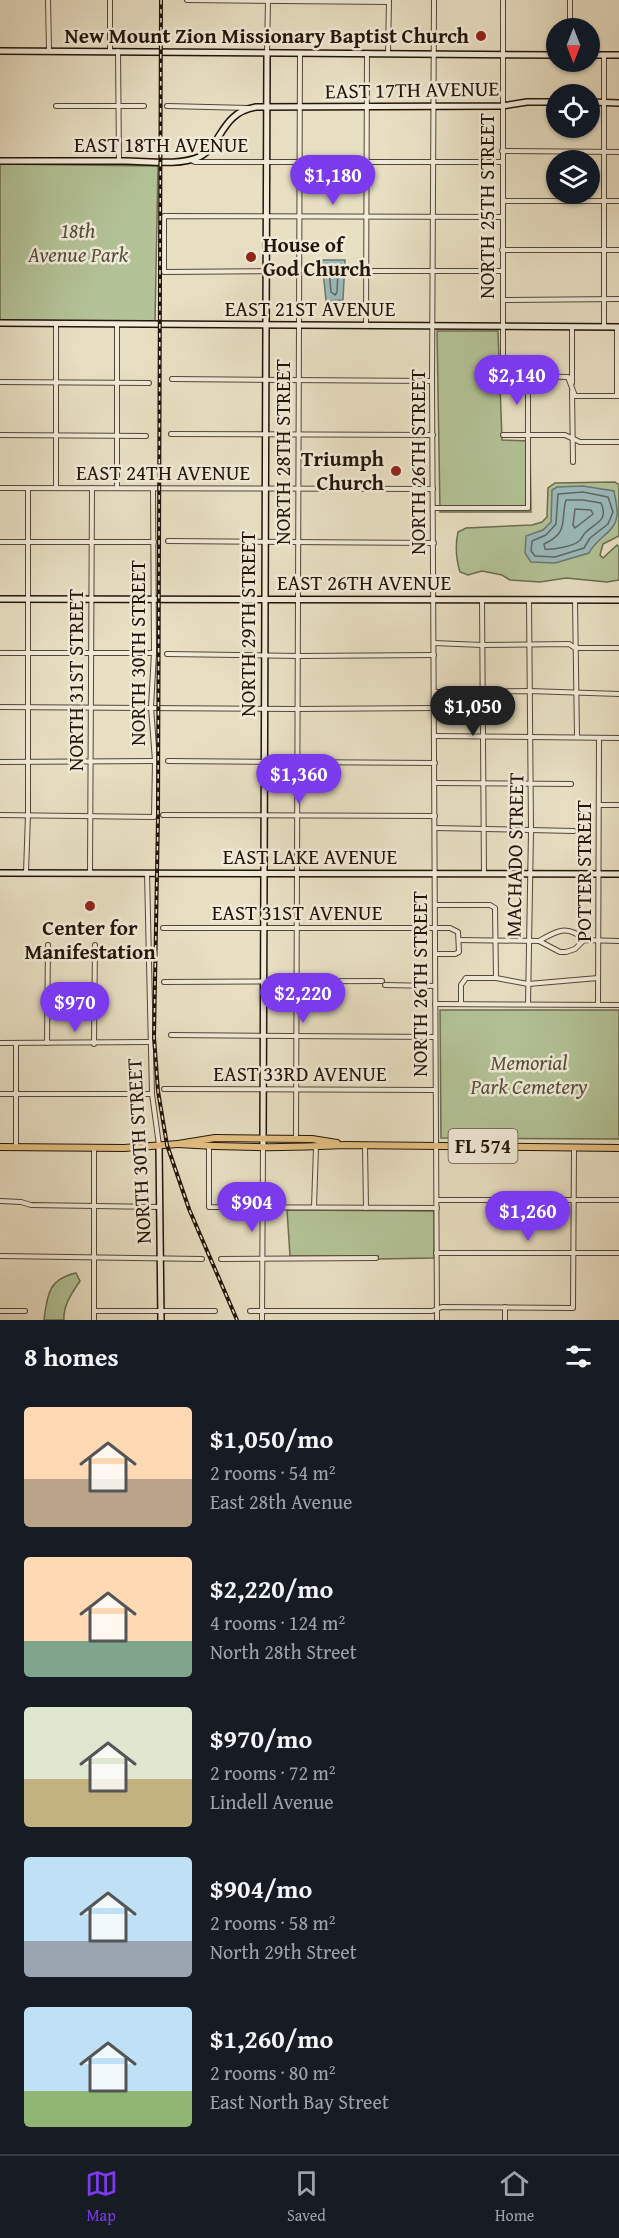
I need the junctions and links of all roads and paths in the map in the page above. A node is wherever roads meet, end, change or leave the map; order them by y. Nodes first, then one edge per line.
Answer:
1 (48, 0) edge
2 (110, 0) edge
3 (187, 0) edge
4 (434, 0) edge
5 (503, 0) edge
6 (570, 0) edge
7 (268, 1) edge
8 (389, 1) edge
9 (570, 18) edge
10 (0, 51) edge
11 (48, 51) junction
12 (110, 51) junction
13 (118, 51) junction
14 (267, 53) junction
15 (300, 53) junction
16 (367, 53) junction
17 (388, 53) junction
18 (433, 54) junction
19 (502, 54) junction
20 (546, 55) edge
21 (600, 55) edge
22 (604, 55) junction
23 (619, 55) edge
24 (546, 102) edge
25 (600, 102) edge
26 (604, 102) junction
27 (619, 103) edge
28 (56, 106) dead end
29 (118, 106) junction
30 (144, 106) dead end
31 (167, 106) dead end
32 (267, 106) junction
33 (502, 106) junction
34 (300, 107) junction
35 (433, 107) junction
36 (249, 108) junction
37 (366, 108) junction
38 (502, 151) junction
39 (604, 152) junction
40 (619, 152) edge
41 (190, 160) junction
42 (0, 161) edge
43 (119, 161) junction
44 (267, 162) junction
45 (300, 162) junction
46 (366, 162) junction
47 (432, 162) junction
48 (502, 162) junction
49 (502, 201) junction
50 (604, 201) junction
51 (619, 201) edge
52 (268, 217) junction
53 (299, 217) junction
54 (367, 217) junction
55 (433, 217) junction
56 (502, 217) junction
57 (502, 250) junction
58 (604, 250) junction
59 (619, 250) edge
60 (367, 271) junction
61 (433, 271) junction
62 (502, 271) junction
63 (268, 272) junction
64 (299, 272) junction
65 (604, 299) junction
66 (619, 299) edge
67 (503, 300) junction
68 (0, 323) edge
69 (56, 324) junction
70 (117, 324) junction
71 (268, 326) junction
72 (298, 326) junction
73 (366, 326) junction
74 (432, 326) junction
75 (503, 326) junction
76 (572, 327) junction
77 (604, 327) junction
78 (618, 327) edge
79 (528, 376) junction
80 (172, 379) dead end
81 (265, 380) junction
82 (297, 380) junction
83 (432, 381) junction
84 (0, 382) edge
85 (55, 382) junction
86 (117, 382) junction
87 (149, 383) dead end
88 (572, 386) junction
89 (618, 396) edge
90 (171, 434) dead end
91 (265, 434) junction
92 (298, 434) junction
93 (0, 435) edge
94 (433, 435) junction
95 (503, 435) dead end
96 (55, 436) junction
97 (117, 436) junction
98 (146, 436) dead end
99 (527, 436) junction
100 (572, 438) junction
101 (619, 442) edge
102 (573, 462) dead end
103 (0, 488) edge
104 (28, 488) junction
105 (56, 488) junction
106 (92, 488) junction
107 (117, 488) junction
108 (265, 488) junction
109 (298, 488) junction
110 (153, 489) junction
111 (433, 489) junction
112 (433, 508) junction
113 (168, 541) dead end
114 (0, 542) edge
115 (28, 542) junction
116 (154, 542) junction
117 (265, 542) junction
118 (298, 542) junction
119 (92, 543) junction
120 (434, 543) junction
121 (0, 599) edge
122 (28, 599) junction
123 (91, 599) junction
124 (154, 599) junction
125 (265, 599) junction
126 (298, 599) junction
127 (434, 599) junction
128 (482, 599) junction
129 (529, 599) junction
130 (575, 599) junction
131 (619, 600) edge
132 (434, 643) junction
133 (482, 645) junction
134 (529, 646) junction
135 (575, 648) junction
136 (619, 648) edge
137 (0, 653) edge
138 (27, 653) junction
139 (91, 653) junction
140 (154, 653) junction
141 (167, 654) dead end
142 (265, 654) junction
143 (434, 655) junction
144 (297, 656) junction
145 (483, 691) junction
146 (529, 691) junction
147 (435, 692) junction
148 (576, 692) junction
149 (619, 694) edge
150 (0, 706) edge
151 (28, 707) junction
152 (91, 707) junction
153 (151, 707) junction
154 (435, 708) junction
155 (264, 709) junction
156 (297, 709) junction
157 (435, 736) junction
158 (484, 737) junction
159 (531, 737) junction
160 (577, 737) junction
161 (598, 738) junction
162 (619, 738) edge
163 (28, 761) junction
164 (91, 761) junction
165 (155, 761) junction
166 (168, 761) dead end
167 (0, 762) edge
168 (264, 762) junction
169 (297, 762) junction
170 (435, 763) junction
171 (435, 783) junction
172 (530, 784) junction
173 (571, 784) dead end
174 (483, 785) junction
175 (600, 805) junction
176 (619, 805) edge
177 (0, 814) edge
178 (28, 815) junction
179 (91, 816) junction
180 (163, 816) dead end
181 (264, 816) junction
182 (297, 816) junction
183 (435, 816) junction
184 (435, 828) junction
185 (483, 829) junction
186 (531, 831) junction
187 (574, 831) dead end
188 (26, 872) junction
189 (0, 873) edge
190 (90, 873) junction
191 (147, 873) junction
192 (264, 874) junction
193 (297, 874) junction
194 (435, 874) junction
195 (484, 874) junction
196 (531, 874) junction
197 (599, 874) junction
198 (619, 874) edge
199 (435, 905) junction
200 (163, 928) dead end
201 (264, 928) junction
202 (296, 928) junction
203 (435, 928) junction
204 (459, 940) junction
205 (584, 940) junction
206 (496, 941) junction
207 (529, 941) junction
208 (539, 941) junction
209 (598, 941) junction
210 (619, 941) edge
211 (48, 945) dead end
212 (95, 945) dead end
213 (435, 954) junction
214 (496, 978) junction
215 (598, 978) junction
216 (296, 981) junction
217 (164, 982) dead end
218 (263, 982) junction
219 (528, 984) junction
220 (435, 986) junction
221 (435, 1004) junction
222 (461, 1004) junction
223 (528, 1004) junction
224 (598, 1005) junction
225 (619, 1005) edge
226 (263, 1034) junction
227 (171, 1035) dead end
228 (296, 1035) junction
229 (435, 1036) junction
230 (150, 1042) junction
231 (0, 1043) edge
232 (16, 1043) junction
233 (47, 1044) junction
234 (94, 1044) junction
235 (164, 1089) dead end
236 (263, 1089) junction
237 (296, 1089) junction
238 (435, 1090) junction
239 (0, 1094) edge
240 (16, 1094) junction
241 (152, 1094) junction
242 (263, 1138) junction
243 (296, 1138) junction
244 (178, 1144) junction
245 (346, 1145) junction
246 (365, 1145) junction
247 (436, 1145) junction
248 (159, 1146) junction
249 (209, 1146) junction
250 (263, 1146) junction
251 (0, 1147) edge
252 (16, 1147) junction
253 (316, 1147) junction
254 (574, 1147) junction
255 (94, 1148) junction
256 (619, 1148) edge
257 (437, 1200) junction
258 (574, 1200) junction
259 (619, 1200) edge
260 (0, 1201) edge
261 (94, 1206) junction
262 (160, 1207) junction
263 (262, 1207) junction
264 (315, 1207) junction
265 (366, 1208) junction
266 (437, 1208) junction
267 (573, 1252) junction
268 (436, 1253) junction
269 (619, 1253) edge
270 (0, 1256) edge
271 (93, 1258) junction
272 (376, 1258) dead end
273 (161, 1259) junction
274 (202, 1259) dead end
275 (221, 1259) dead end
276 (262, 1259) junction
277 (505, 1307) junction
278 (436, 1309) junction
279 (0, 1311) edge
280 (25, 1311) dead end
281 (94, 1311) junction
282 (161, 1311) junction
283 (214, 1311) dead end
284 (250, 1311) dead end
285 (262, 1311) junction
286 (94, 1320) edge
287 (160, 1320) edge
288 (262, 1320) edge
289 (437, 1320) edge
290 (505, 1320) edge

1 - 11 street
2 - 12 street
3 - 7 street
4 - 18 street, NORTH 26TH STREET
5 - 19 street, NORTH 25TH STREET
6 - 9 street
7 - 8 street
7 - 14 street, NORTH 29TH STREET
8 - 17 street
10 - 11 street
11 - 12 street
12 - 13 street
13 - 14 street
13 - 29 street
14 - 15 street
14 - 32 street, NORTH 29TH STREET
15 - 16 street
15 - 34 street, NORTH 28TH STREET
16 - 17 street
16 - 37 street
17 - 18 street
18 - 19 street
18 - 35 street, NORTH 26TH STREET
19 - 20 street
19 - 33 street, NORTH 25TH STREET
21 - 22 street
22 - 23 street
22 - 26 street
24 - 33 street, EAST 17TH AVENUE
25 - 26 street
26 - 27 street
26 - 39 street
28 - 29 street
29 - 30 street
29 - 43 street
31 - 36 street
32 - 34 street, EAST 17TH AVENUE
32 - 36 street, EAST 17TH AVENUE
32 - 44 street, NORTH 29TH STREET
33 - 35 street, EAST 17TH AVENUE
33 - 38 street, NORTH 25TH STREET
34 - 37 street, EAST 17TH AVENUE
34 - 45 street, NORTH 28TH STREET
35 - 37 street, EAST 17TH AVENUE
35 - 47 street, NORTH 26TH STREET
36 - 41 street
37 - 46 street
38 - 39 street
38 - 48 street, NORTH 25TH STREET
39 - 40 street
39 - 50 street
41 - 43 street, EAST 18TH AVENUE
41 - 44 street, EAST 18TH AVENUE
42 - 43 street, EAST 18TH AVENUE
44 - 45 street, EAST 18TH AVENUE
44 - 52 street, NORTH 29TH STREET
45 - 46 street, EAST 18TH AVENUE
45 - 53 street, NORTH 28TH STREET
46 - 47 street, EAST 18TH AVENUE
46 - 54 street
47 - 48 street, EAST 18TH AVENUE
47 - 55 street, NORTH 26TH STREET
48 - 49 street, NORTH 25TH STREET
49 - 50 street
49 - 56 street, NORTH 25TH STREET
50 - 51 street
50 - 58 street
52 - 53 street
52 - 63 street, NORTH 29TH STREET
52 - 63 street
53 - 54 street
53 - 64 street, NORTH 28TH STREET
54 - 55 street
54 - 60 street
55 - 56 street
55 - 61 street, NORTH 26TH STREET
56 - 57 street, NORTH 25TH STREET
57 - 58 street
57 - 62 street, NORTH 25TH STREET
58 - 59 street
58 - 65 street
60 - 61 street
60 - 73 street
61 - 62 street
61 - 74 street, NORTH 26TH STREET
62 - 67 street, NORTH 25TH STREET
63 - 64 street
63 - 71 street, NORTH 29TH STREET
64 - 72 street, NORTH 28TH STREET
65 - 66 street
65 - 67 street
65 - 77 street
67 - 75 street, NORTH 25TH STREET
68 - 69 street, EAST 21ST AVENUE
69 - 70 street, EAST 21ST AVENUE
69 - 85 street
70 - 71 street, EAST 21ST AVENUE
70 - 86 street
71 - 72 street, EAST 21ST AVENUE
71 - 81 street, NORTH 29TH STREET
72 - 73 street, EAST 21ST AVENUE
72 - 82 street, NORTH 28TH STREET
73 - 74 street, EAST 21ST AVENUE
74 - 75 street, EAST 21ST AVENUE
74 - 83 street, NORTH 26TH STREET
75 - 76 street, EAST 21ST AVENUE
75 - 79 street, NORTH 25TH STREET
76 - 77 street, EAST 21ST AVENUE
76 - 88 street
77 - 78 street, EAST 21ST AVENUE
78 - 89 street
79 - 88 street
79 - 99 street
80 - 81 street
81 - 82 street
81 - 91 street, NORTH 29TH STREET
82 - 83 street
82 - 92 street, NORTH 28TH STREET
83 - 94 street, NORTH 26TH STREET
84 - 85 street
85 - 86 street
85 - 96 street
86 - 87 street
86 - 97 street
88 - 89 street
88 - 100 street
90 - 91 street
91 - 92 street
91 - 108 street, NORTH 29TH STREET
92 - 94 street
92 - 109 street, NORTH 28TH STREET
93 - 96 street
94 - 111 street, NORTH 26TH STREET
95 - 99 street
96 - 97 street
96 - 105 street
97 - 98 street
97 - 107 street
99 - 100 street
99 - 112 street
100 - 101 street
100 - 102 street
103 - 104 street, EAST 24TH AVENUE
104 - 105 street, EAST 24TH AVENUE
104 - 115 street
105 - 106 street, EAST 24TH AVENUE
106 - 107 street, EAST 24TH AVENUE
106 - 119 street, NORTH 31ST STREET
107 - 110 street, EAST 24TH AVENUE
108 - 109 street, EAST 24TH AVENUE
108 - 110 street, EAST 24TH AVENUE
108 - 117 street, NORTH 29TH STREET
109 - 111 street, EAST 24TH AVENUE
109 - 118 street, NORTH 28TH STREET
110 - 116 street, NORTH 30TH STREET
111 - 112 street, NORTH 26TH STREET
112 - 120 street, NORTH 26TH STREET
113 - 117 street
114 - 115 street
115 - 119 street
115 - 122 street
116 - 119 street
116 - 124 street, NORTH 30TH STREET
117 - 118 street
117 - 125 street, NORTH 29TH STREET
118 - 120 street
118 - 126 street, NORTH 28TH STREET
119 - 123 street, NORTH 31ST STREET
120 - 127 street, NORTH 26TH STREET
121 - 122 street, EAST 26TH AVENUE
122 - 123 street, EAST 26TH AVENUE
122 - 138 street
123 - 124 street, EAST 26TH AVENUE
123 - 139 street, NORTH 31ST STREET
124 - 125 street, EAST 26TH AVENUE
124 - 140 street, NORTH 30TH STREET
125 - 126 street, EAST 26TH AVENUE
125 - 142 street, NORTH 29TH STREET
126 - 127 street, EAST 26TH AVENUE
126 - 144 street, NORTH 28TH STREET
127 - 128 street, EAST 26TH AVENUE
127 - 132 street, NORTH 26TH STREET
128 - 129 street, EAST 26TH AVENUE
128 - 133 street
129 - 130 street, EAST 26TH AVENUE
129 - 134 street, MACHADO STREET
130 - 131 street, EAST 26TH AVENUE
130 - 135 street
132 - 133 street
132 - 143 street, NORTH 26TH STREET
133 - 134 street
133 - 145 street
134 - 135 street
134 - 146 street, MACHADO STREET
135 - 136 street
135 - 148 street
137 - 138 street
138 - 139 street
138 - 151 street
139 - 140 street
139 - 152 street, NORTH 31ST STREET
140 - 153 street, NORTH 30TH STREET
141 - 142 street
142 - 144 street
142 - 155 street, NORTH 29TH STREET
143 - 144 street
143 - 147 street, NORTH 26TH STREET
144 - 156 street, NORTH 28TH STREET
145 - 146 street
145 - 147 street
145 - 158 street
146 - 148 street
146 - 159 street, MACHADO STREET
147 - 154 street, NORTH 26TH STREET
148 - 149 street
148 - 160 street
150 - 151 street
151 - 152 street
151 - 163 street
152 - 153 street
152 - 164 street, NORTH 31ST STREET
153 - 155 street
153 - 165 street, NORTH 30TH STREET
154 - 156 street
154 - 157 street, NORTH 26TH STREET
155 - 156 street
155 - 168 street, NORTH 29TH STREET
156 - 169 street, NORTH 28TH STREET
157 - 158 street
157 - 170 street, NORTH 26TH STREET
158 - 159 street
158 - 174 street
159 - 160 street
159 - 172 street, MACHADO STREET
160 - 161 street
161 - 162 street
161 - 175 street, POTTER STREET
163 - 164 street
163 - 167 street
163 - 178 street
164 - 165 street
164 - 179 street, NORTH 31ST STREET
165 - 179 street, NORTH 30TH STREET
166 - 168 street
168 - 169 street
168 - 181 street, NORTH 29TH STREET
169 - 170 street
169 - 182 street, NORTH 28TH STREET
170 - 171 street, NORTH 26TH STREET
171 - 174 street
171 - 183 street, NORTH 26TH STREET
172 - 173 street
172 - 174 street
172 - 186 street, MACHADO STREET
174 - 185 street
175 - 176 street
175 - 197 street, POTTER STREET
177 - 178 street
178 - 179 street
178 - 188 street
179 - 190 street, NORTH 31ST STREET
180 - 181 street
181 - 182 street
181 - 192 street, NORTH 29TH STREET
182 - 183 street
182 - 193 street, NORTH 28TH STREET
183 - 184 street, NORTH 26TH STREET
184 - 185 street
184 - 194 street, NORTH 26TH STREET
185 - 186 street
185 - 195 street
186 - 187 street
186 - 196 street, MACHADO STREET
188 - 189 street, EAST LAKE AVENUE
188 - 190 street, EAST LAKE AVENUE
190 - 191 street, EAST LAKE AVENUE
191 - 192 street, EAST LAKE AVENUE
191 - 230 street, NORTH 30TH STREET
192 - 193 street, EAST LAKE AVENUE
192 - 201 street, NORTH 29TH STREET
193 - 194 street, EAST LAKE AVENUE
193 - 202 street, NORTH 28TH STREET
194 - 195 street, EAST LAKE AVENUE
194 - 199 street, NORTH 26TH STREET
195 - 196 street, EAST LAKE AVENUE
196 - 197 street, EAST LAKE AVENUE
196 - 207 street, MACHADO STREET
197 - 198 street, EAST LAKE AVENUE
197 - 209 street, POTTER STREET
199 - 203 street, NORTH 26TH STREET
199 - 206 street
200 - 201 street, EAST 31ST AVENUE
201 - 202 street, EAST 31ST AVENUE
201 - 218 street, NORTH 29TH STREET
202 - 203 street, EAST 31ST AVENUE
202 - 216 street, NORTH 28TH STREET
203 - 204 street, EAST 31ST AVENUE
203 - 213 street, NORTH 26TH STREET
204 - 206 street, EAST 31ST AVENUE
204 - 213 street
205 - 208 street
205 - 208 street, EAST 31ST AVENUE
205 - 209 street, EAST 31ST AVENUE
206 - 207 street, EAST 31ST AVENUE
206 - 214 street
207 - 208 street, EAST 31ST AVENUE
207 - 219 street, MACHADO STREET
209 - 210 street, EAST 31ST AVENUE
209 - 215 street, POTTER STREET
211 - 233 street
212 - 234 street
213 - 220 street, NORTH 26TH STREET
214 - 219 street
214 - 222 street
215 - 219 street
215 - 224 street, POTTER STREET
216 - 218 street
216 - 220 street
216 - 228 street, NORTH 28TH STREET
217 - 218 street
218 - 226 street, NORTH 29TH STREET
219 - 223 street, MACHADO STREET
220 - 221 street, NORTH 26TH STREET
221 - 222 street
221 - 229 street, NORTH 26TH STREET
222 - 223 street
223 - 224 street
224 - 225 street
226 - 227 street
226 - 228 street
226 - 236 street, NORTH 29TH STREET
228 - 229 street
228 - 237 street, NORTH 28TH STREET
229 - 238 street, NORTH 26TH STREET
230 - 234 street
230 - 241 street, NORTH 30TH STREET
231 - 232 street
232 - 233 street
232 - 240 street
233 - 234 street
235 - 236 street, EAST 33RD AVENUE
236 - 237 street, EAST 33RD AVENUE
236 - 242 street, NORTH 29TH STREET
237 - 238 street, EAST 33RD AVENUE
237 - 243 street, NORTH 28TH STREET
238 - 247 street, NORTH 26TH STREET
239 - 240 street
240 - 241 street
240 - 252 street
241 - 248 street, NORTH 30TH STREET
242 - 243 main road, FL 574
242 - 244 main road, FL 574
242 - 250 street, NORTH 29TH STREET
243 - 245 main road, FL 574
244 - 248 main road, FL 574
244 - 249 main road, FL 574
245 - 246 main road, FL 574
245 - 253 main road, FL 574
246 - 247 main road, FL 574
246 - 265 street
247 - 254 main road, FL 574
247 - 257 street, NORTH 26TH STREET
248 - 255 main road, FL 574
248 - 262 street, NORTH 30TH STREET
249 - 250 main road, FL 574
249 - 263 street
250 - 253 main road, FL 574
250 - 263 street, NORTH 29TH STREET
251 - 252 main road, FL 574
252 - 255 main road, FL 574
253 - 264 street
254 - 256 main road, FL 574
254 - 258 street
255 - 261 street
257 - 258 street
257 - 266 street, NORTH 26TH STREET
258 - 259 street
258 - 267 street
260 - 261 street
261 - 262 street
261 - 271 street
262 - 273 street, NORTH 30TH STREET
263 - 264 street
263 - 276 street, NORTH 29TH STREET
264 - 265 street
265 - 266 street
266 - 268 street, NORTH 26TH STREET
267 - 268 street
267 - 269 street
267 - 277 street
268 - 278 street, NORTH 26TH STREET
270 - 271 street
271 - 273 street
271 - 281 street
272 - 276 street
273 - 274 street
273 - 282 street, NORTH 30TH STREET
275 - 276 street
276 - 285 street, NORTH 29TH STREET
277 - 278 street
277 - 290 street
278 - 285 street
278 - 289 street, NORTH 26TH STREET
279 - 280 street
281 - 282 street
281 - 286 street
282 - 283 street
282 - 287 street, NORTH 30TH STREET
284 - 285 street
285 - 288 street, NORTH 29TH STREET

